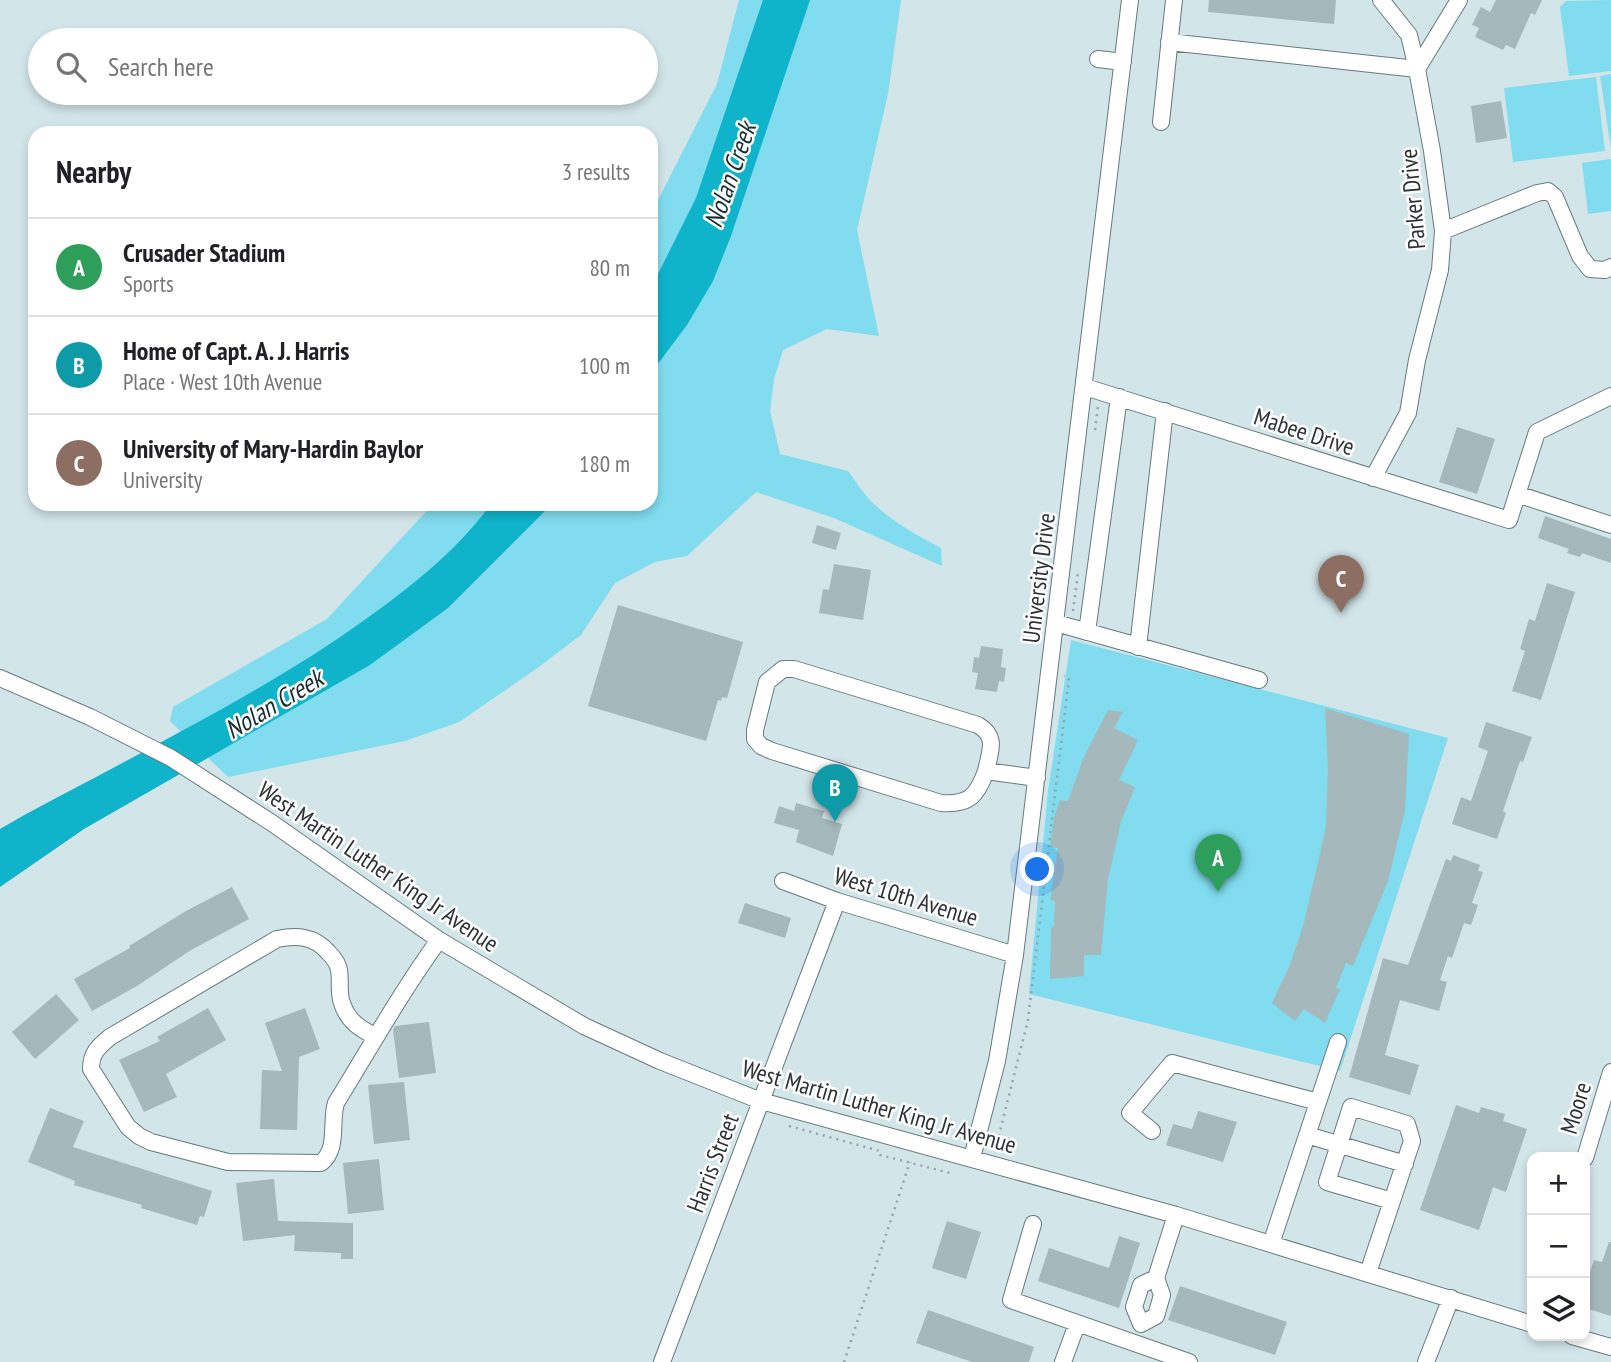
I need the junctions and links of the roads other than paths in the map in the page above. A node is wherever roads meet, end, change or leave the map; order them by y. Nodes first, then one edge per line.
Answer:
1 (1130, 0) edge
2 (1174, 0) edge
3 (1381, 0) edge
4 (1459, 0) edge
5 (1169, 42) junction
6 (1098, 59) dead end
7 (1123, 62) junction
8 (1418, 69) junction
9 (1161, 122) dead end
10 (1443, 231) junction
11 (1611, 267) edge
12 (1085, 387) junction
13 (1611, 396) edge
14 (1119, 397) junction
15 (1165, 411) junction
16 (1373, 478) junction
17 (1517, 494) junction
18 (1611, 525) edge
19 (1072, 628) junction
20 (1138, 647) junction
21 (3, 679) edge
22 (1259, 680) dead end
23 (986, 771) junction
24 (1037, 778) junction
25 (783, 881) dead end
26 (837, 901) junction
27 (439, 940) junction
28 (1015, 954) junction
29 (376, 1037) junction
30 (1338, 1042) dead end
31 (1611, 1072) edge
32 (761, 1101) junction
33 (1318, 1101) junction
34 (1152, 1131) dead end
35 (1307, 1135) junction
36 (1339, 1144) junction
37 (1587, 1152) edge
38 (972, 1158) junction
39 (1405, 1164) junction
40 (1392, 1200) junction
41 (1176, 1215) junction
42 (1033, 1224) dead end
43 (1270, 1244) junction
44 (1368, 1273) junction
45 (1156, 1278) junction
46 (1451, 1298) junction
47 (1527, 1322) edge
48 (1077, 1324) junction
49 (1141, 1324) junction
50 (1590, 1341) edge
51 (1136, 1345) junction
52 (1611, 1347) edge
53 (662, 1362) edge
54 (1063, 1362) edge
55 (1189, 1362) edge
56 (1426, 1362) edge

1 - 7 street, University Drive
2 - 5 street
3 - 8 street, Parker Drive
4 - 8 street
5 - 8 street
5 - 9 street
6 - 7 street
7 - 12 street, University Drive
8 - 10 street, Parker Drive
10 - 11 street
10 - 16 street, Parker Drive
12 - 14 street, Mabee Drive
12 - 19 street, University Drive
13 - 17 street
14 - 15 street, Mabee Drive
14 - 19 street
15 - 16 street, Mabee Drive
15 - 20 street
16 - 17 street, Mabee Drive
17 - 18 street
19 - 20 street
19 - 24 street, University Drive
20 - 22 street
21 - 27 street, West Martin Luther King Jr Avenue
23 - 23 street
23 - 24 street
24 - 28 street, University Drive
25 - 26 street, West 10th Avenue
26 - 28 street, West 10th Avenue
26 - 32 street, Harris Street
27 - 29 street
27 - 32 street, West Martin Luther King Jr Avenue
28 - 38 street, University Drive
29 - 29 street
30 - 33 street
31 - 37 street, Moore
32 - 38 street, West Martin Luther King Jr Avenue
32 - 53 street, Harris Street
33 - 34 street
33 - 35 street
35 - 36 street
35 - 43 street
36 - 39 street
36 - 39 street
36 - 40 street
38 - 41 street, West Martin Luther King Jr Avenue
39 - 40 street
40 - 44 street
41 - 43 street, West Martin Luther King Jr Avenue
41 - 45 street
42 - 48 street
43 - 44 street, West Martin Luther King Jr Avenue
44 - 46 street, West Martin Luther King Jr Avenue
45 - 49 street
45 - 49 street
46 - 47 street, West Martin Luther King Jr Avenue
46 - 56 street
48 - 51 street
48 - 54 street
49 - 51 street
50 - 52 street
51 - 55 street

